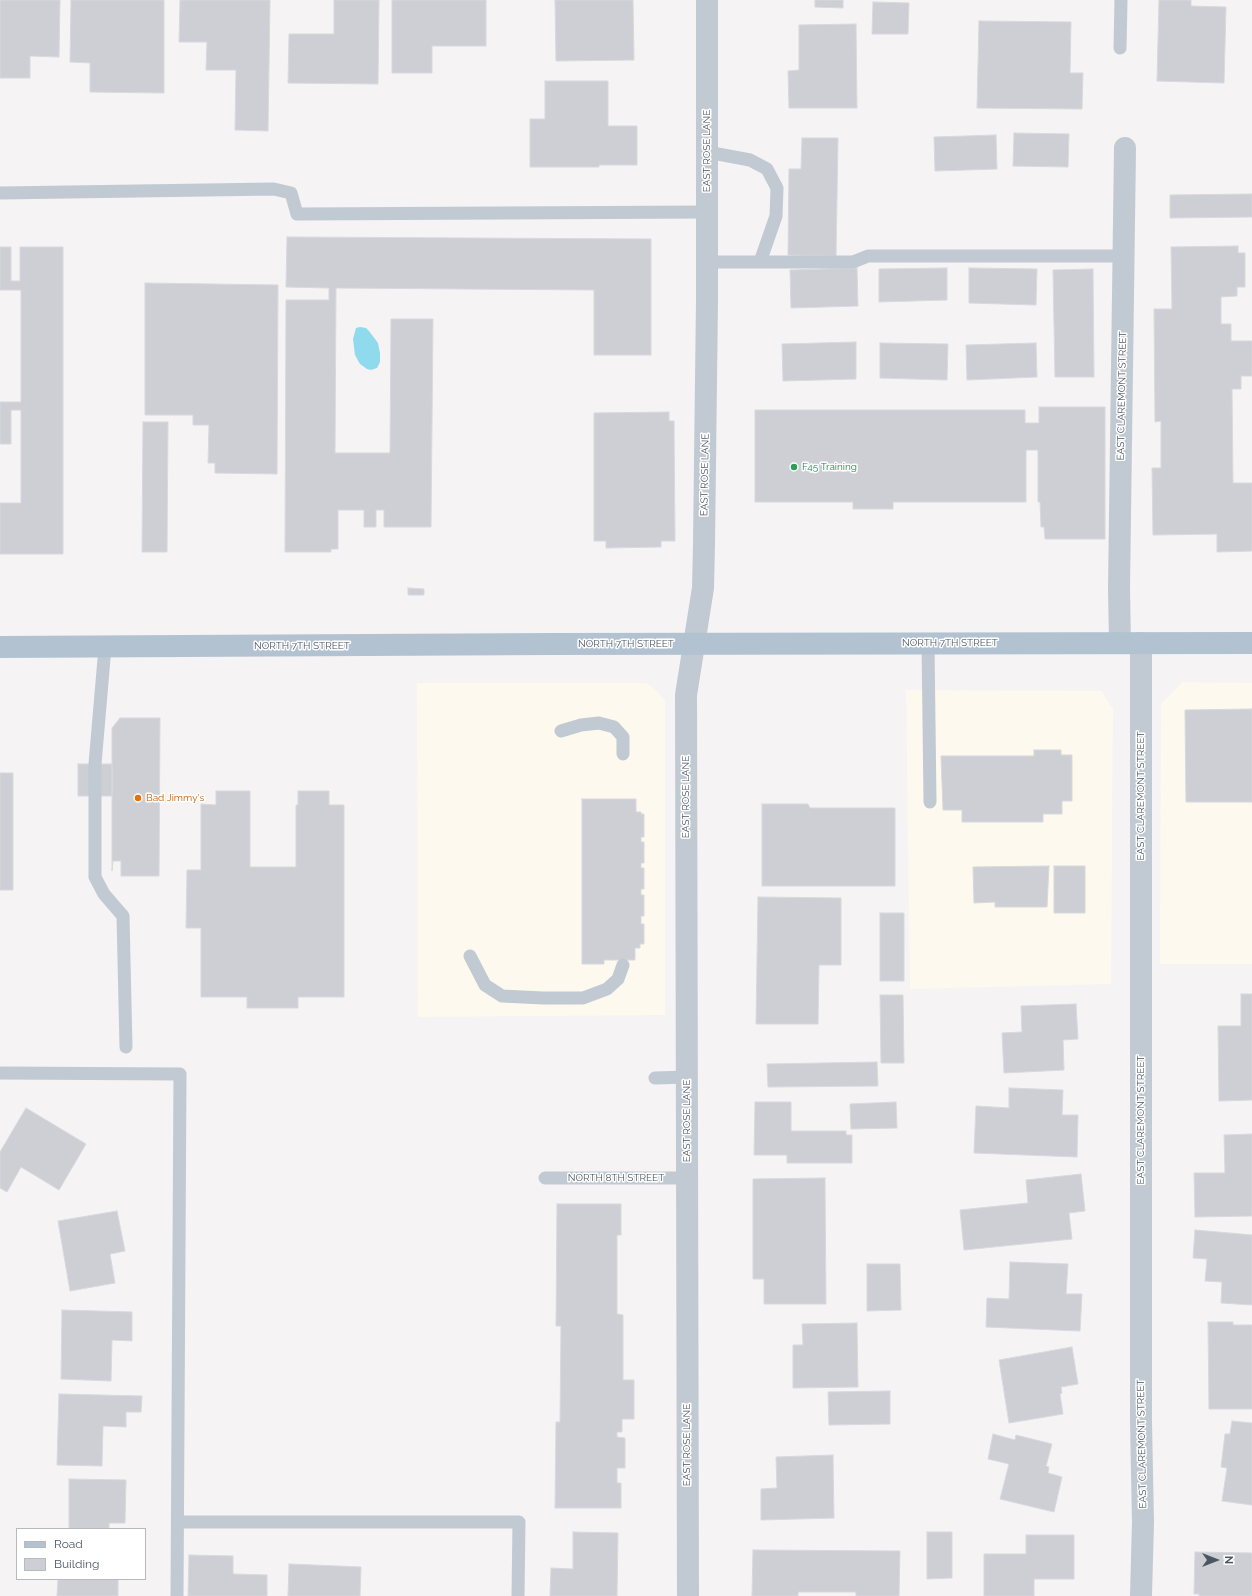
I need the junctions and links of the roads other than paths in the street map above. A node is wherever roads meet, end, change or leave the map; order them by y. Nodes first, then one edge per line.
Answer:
1 (707, 0) edge
2 (1121, 0) edge
3 (1120, 48) dead end
4 (1125, 148) dead end
5 (707, 152) junction
6 (0, 192) edge
7 (707, 212) junction
8 (1124, 256) junction
9 (707, 262) junction
10 (760, 262) junction
11 (928, 643) junction
12 (1130, 643) junction
13 (1252, 643) edge
14 (694, 644) junction
15 (105, 647) junction
16 (0, 648) edge
17 (561, 731) dead end
18 (624, 754) dead end
19 (930, 802) dead end
20 (470, 956) dead end
21 (623, 965) dead end
22 (126, 1047) dead end
23 (0, 1073) edge
24 (687, 1077) junction
25 (655, 1078) dead end
26 (545, 1178) dead end
27 (687, 1178) junction
28 (178, 1522) junction
29 (177, 1596) edge
30 (518, 1596) edge
31 (688, 1596) edge
32 (1141, 1596) edge

1 - 5 street, EAST ROSE LANE
2 - 3 lane
4 - 8 street, EAST CLAREMONT STREET
5 - 7 street, EAST ROSE LANE
5 - 10 lane
6 - 7 lane
7 - 9 street, EAST ROSE LANE
8 - 10 lane
8 - 12 street, EAST CLAREMONT STREET
9 - 10 lane
9 - 14 street, EAST ROSE LANE
11 - 12 main road, NORTH 7TH STREET
11 - 14 main road, NORTH 7TH STREET
11 - 19 lane
12 - 13 main road, NORTH 7TH STREET
12 - 32 street, EAST CLAREMONT STREET
14 - 15 main road, NORTH 7TH STREET
14 - 24 street, EAST ROSE LANE
15 - 16 main road, NORTH 7TH STREET
15 - 22 lane
17 - 18 lane
20 - 21 lane
23 - 28 lane
24 - 25 lane
24 - 27 street, EAST ROSE LANE
26 - 27 lane, NORTH 8TH STREET
27 - 31 street, EAST ROSE LANE
28 - 29 lane
28 - 30 lane

